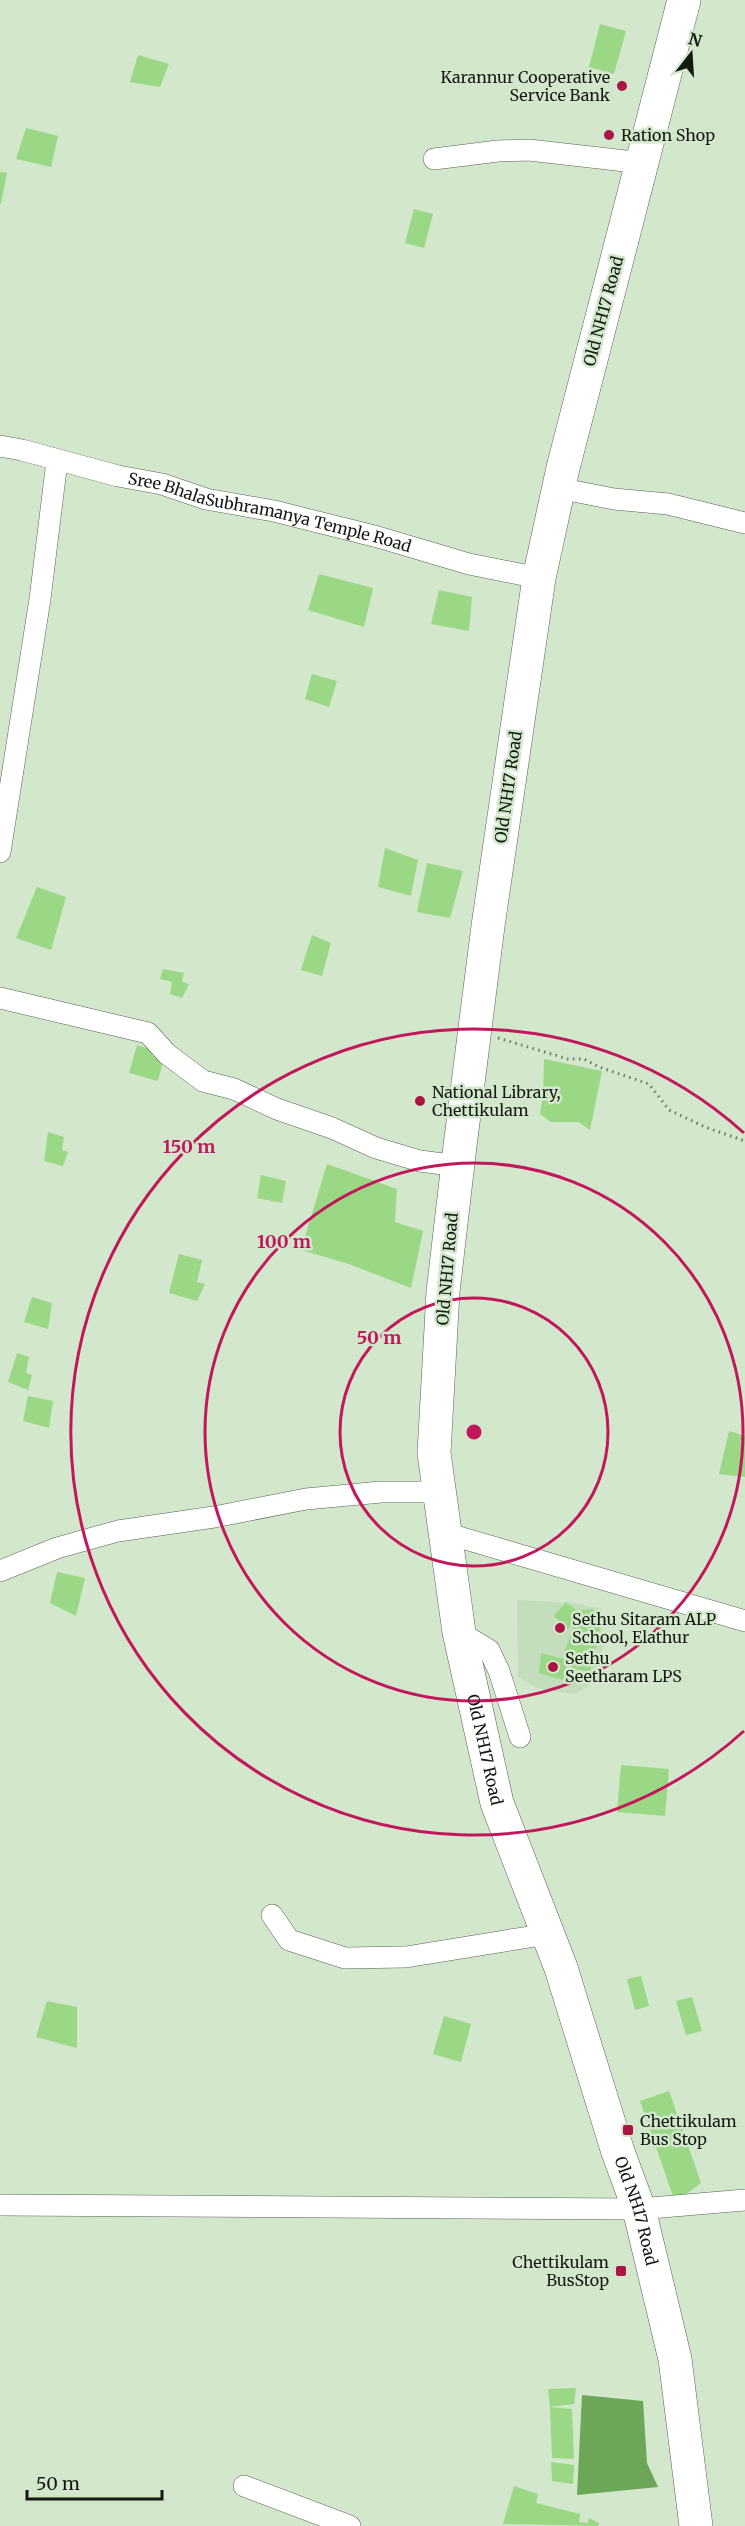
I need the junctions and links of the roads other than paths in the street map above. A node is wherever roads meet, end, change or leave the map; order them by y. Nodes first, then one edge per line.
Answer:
1 (684, 0) edge
2 (434, 159) dead end
3 (643, 163) junction
4 (0, 446) edge
5 (57, 461) junction
6 (558, 488) junction
7 (745, 523) edge
8 (539, 578) junction
9 (0, 852) edge
10 (0, 998) edge
11 (458, 1166) junction
12 (439, 1492) junction
13 (445, 1533) junction
14 (0, 1571) edge
15 (745, 1621) edge
16 (459, 1632) junction
17 (520, 1737) dead end
18 (272, 1915) dead end
19 (549, 1934) junction
20 (745, 2200) edge
21 (0, 2205) edge
22 (639, 2209) junction
23 (244, 2486) dead end
24 (350, 2526) edge
25 (696, 2526) edge

1 - 3 main road, Old NH17 Road
2 - 3 street
3 - 6 main road, Old NH17 Road
4 - 5 street, Sree BhalaSubhramanya Temple Road
5 - 8 street, Sree BhalaSubhramanya Temple Road
5 - 9 street
6 - 7 street
6 - 8 main road, Old NH17 Road
8 - 11 main road, Old NH17 Road
10 - 11 street
11 - 12 main road, Old NH17 Road
12 - 13 main road, Old NH17 Road
12 - 14 street
13 - 15 street
13 - 16 main road, Old NH17 Road
16 - 17 street
16 - 19 main road, Old NH17 Road
18 - 19 street
19 - 22 main road, Old NH17 Road
20 - 22 street
21 - 22 street
22 - 25 main road, Old NH17 Road
23 - 24 street

